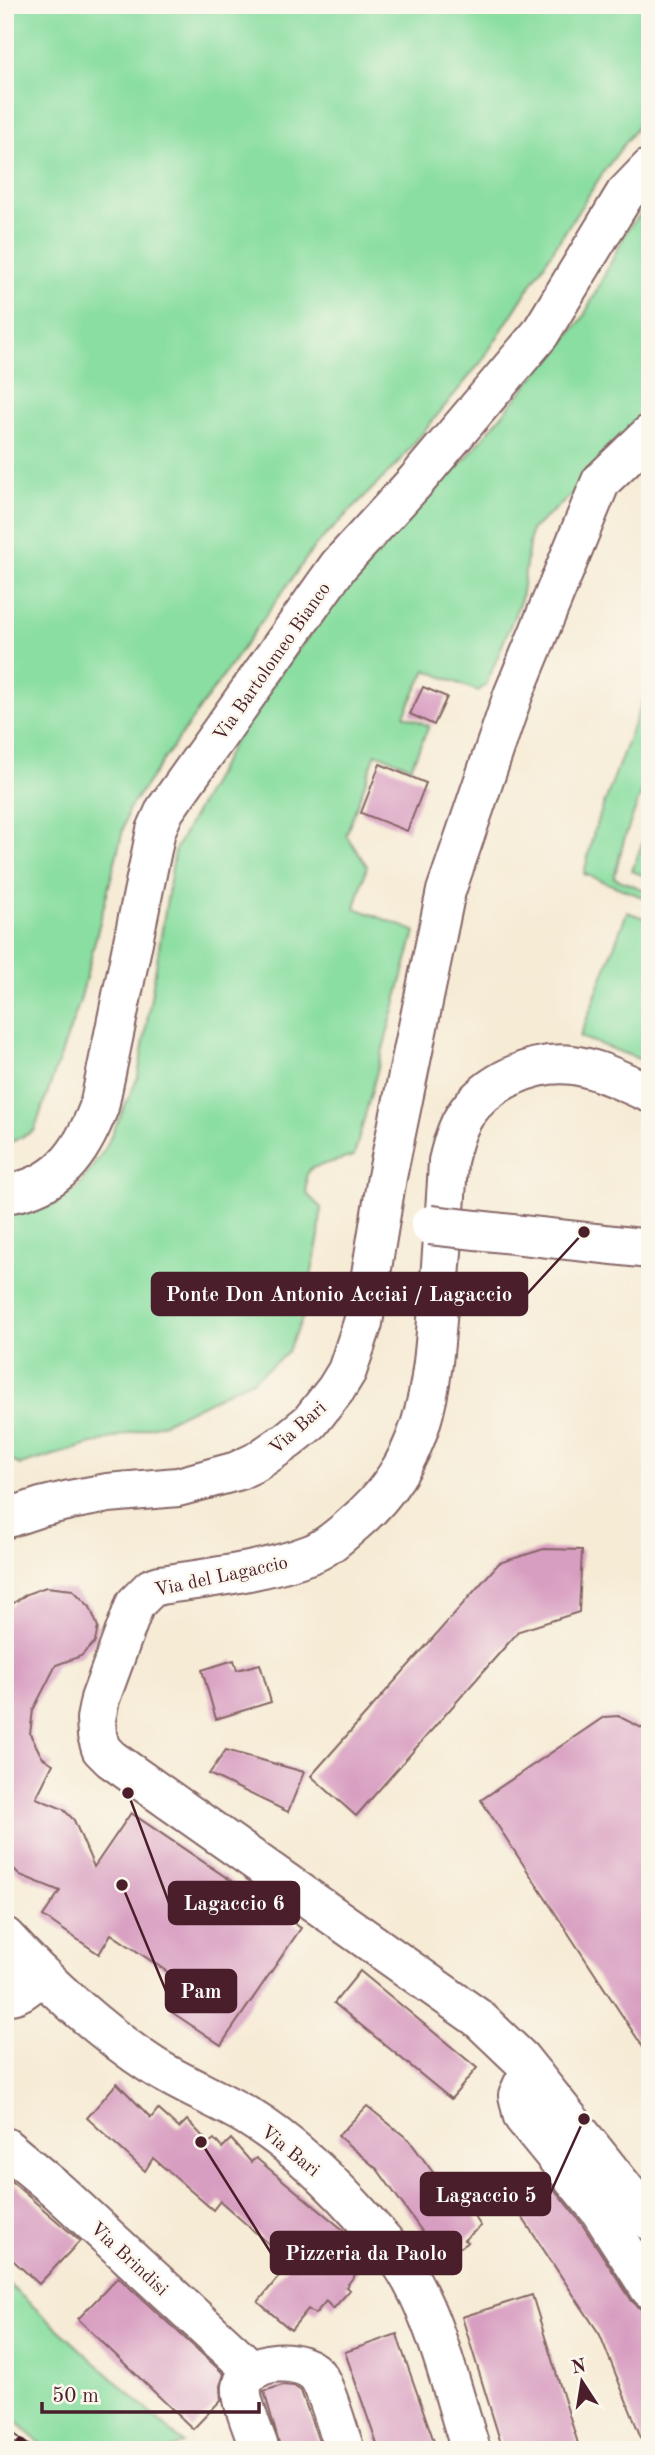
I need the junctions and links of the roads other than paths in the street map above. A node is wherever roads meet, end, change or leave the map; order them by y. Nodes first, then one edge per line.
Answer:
1 (650, 168) edge
2 (650, 434) edge
3 (650, 1093) edge
4 (5, 1194) edge
5 (378, 1237) junction
6 (650, 1249) edge
7 (5, 1519) edge
8 (5, 1937) edge
9 (41, 1975) junction
10 (5, 1995) edge
11 (534, 2075) junction
12 (5, 2147) edge
13 (650, 2221) edge
14 (650, 2289) edge
15 (253, 2371) junction
16 (260, 2450) edge
17 (345, 2450) edge
18 (471, 2450) edge

1 - 4 street, Via Bartolomeo Bianco
2 - 5 street
3 - 11 street, Via del Lagaccio
5 - 6 street, bridge
5 - 7 street, Via Bari
8 - 9 street, Via Bari
9 - 10 street
9 - 18 street, Via Bari
11 - 13 street, Via del Lagaccio
11 - 14 street
12 - 15 street, Via Brindisi
15 - 16 street
15 - 17 street

